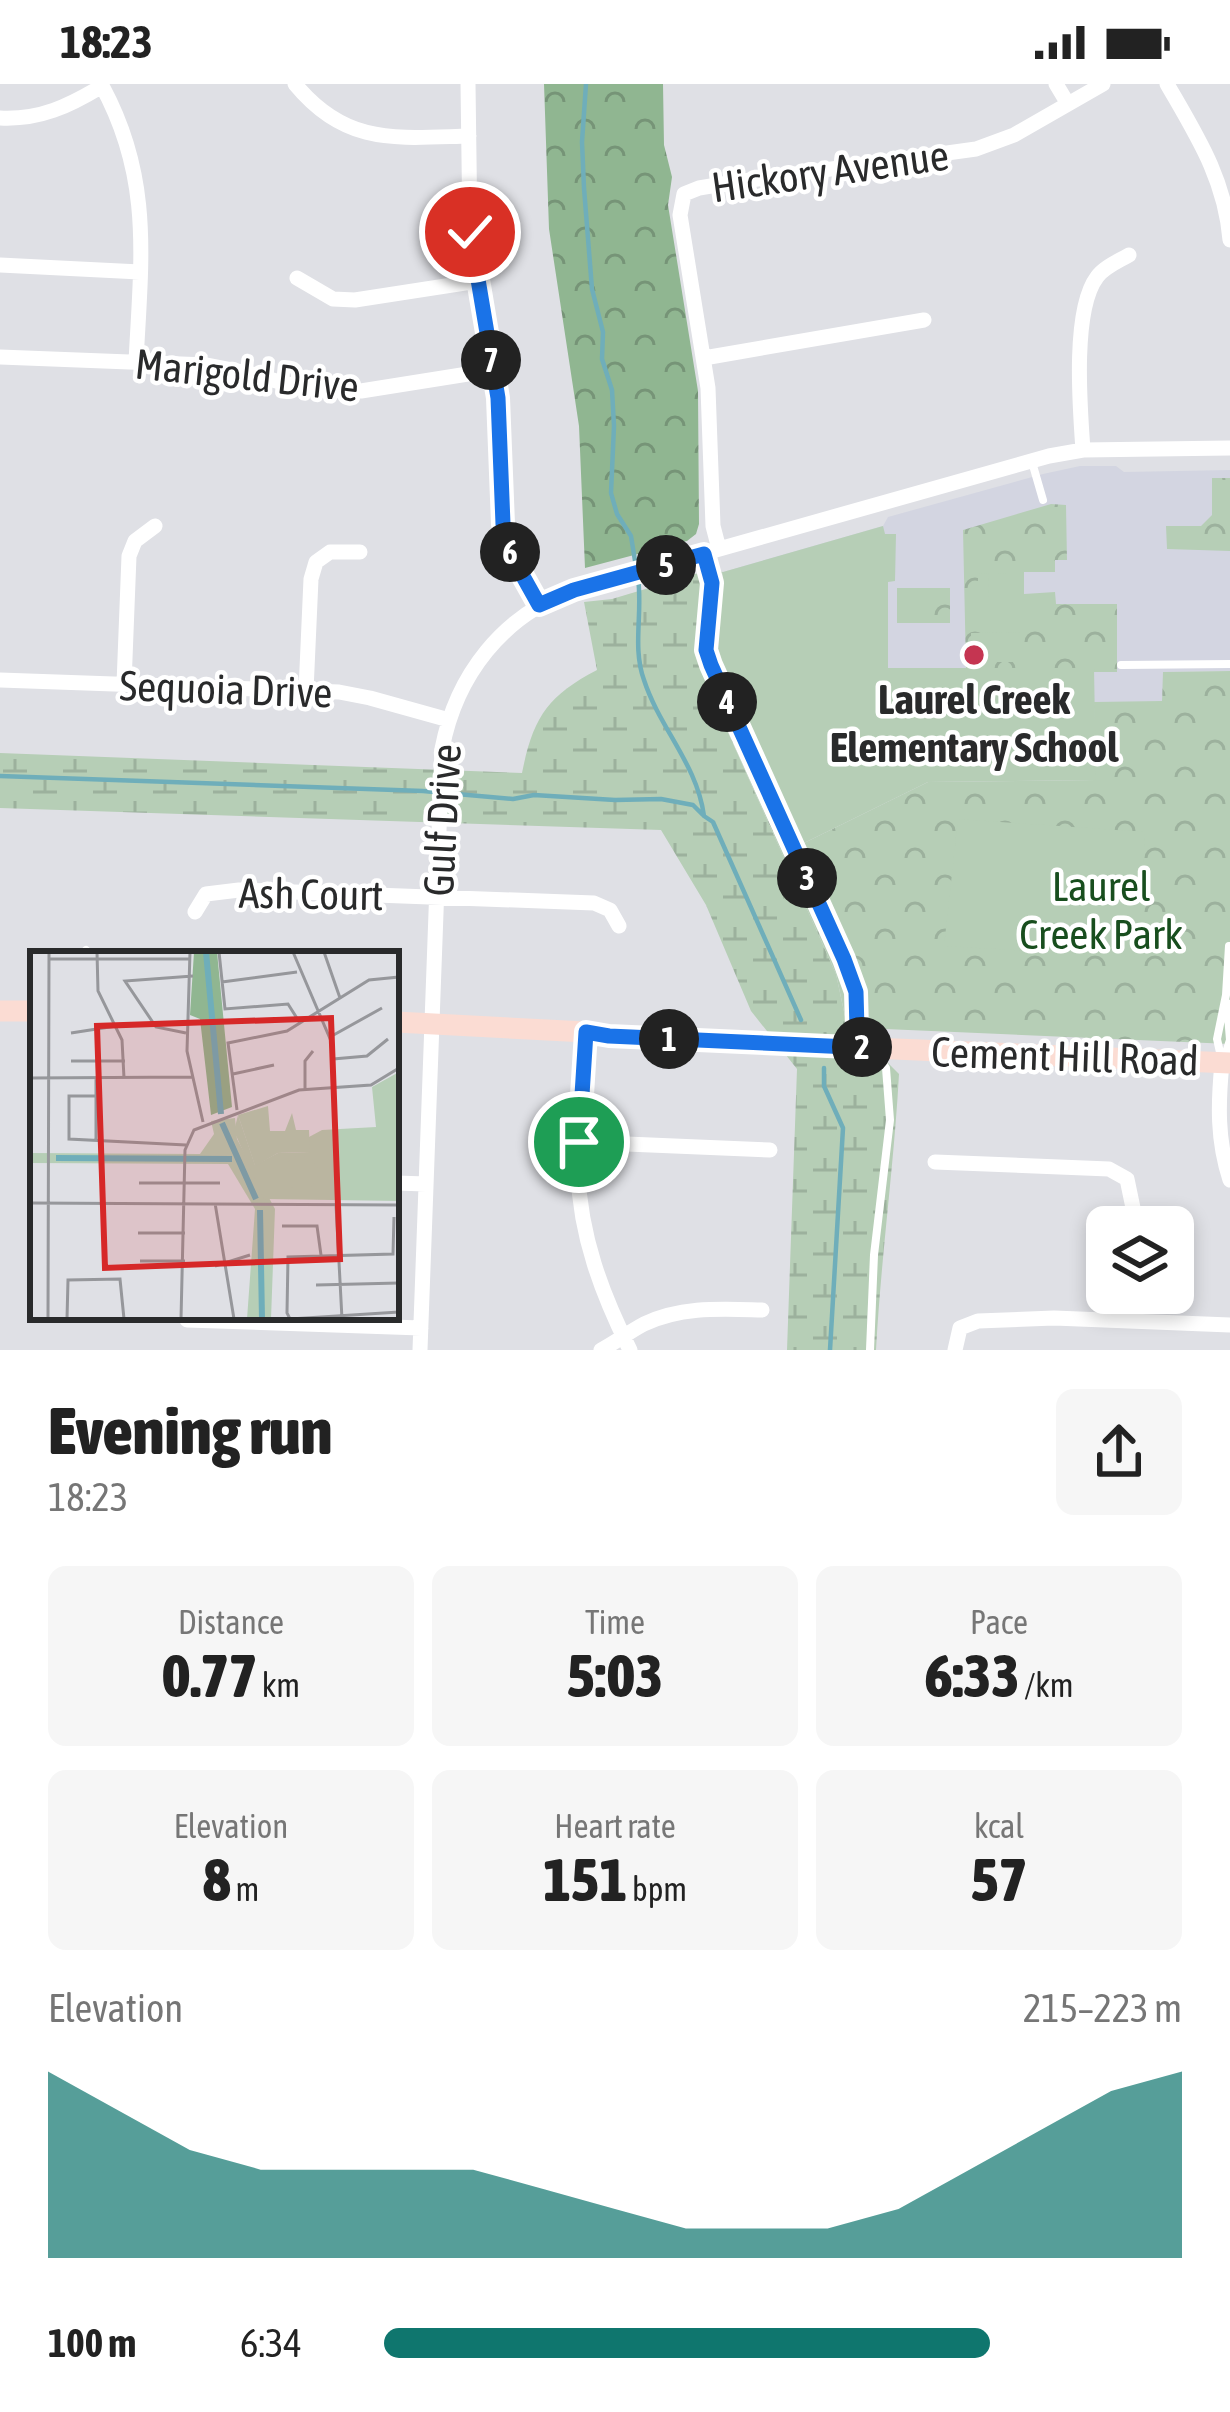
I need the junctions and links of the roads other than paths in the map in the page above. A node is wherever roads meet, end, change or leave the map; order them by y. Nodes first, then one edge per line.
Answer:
1 (295, 84) edge
2 (468, 84) edge
3 (1056, 84) edge
4 (1103, 84) edge
5 (1167, 84) edge
6 (101, 85) edge
7 (1068, 104) junction
8 (0, 118) edge
9 (469, 136) junction
10 (1225, 180) edge
11 (1230, 241) edge
12 (1129, 255) dead end
13 (0, 265) edge
14 (140, 272) junction
15 (297, 278) dead end
16 (478, 281) junction
17 (924, 320) dead end
18 (0, 357) edge
19 (704, 358) junction
20 (136, 362) junction
21 (493, 370) junction
22 (1230, 448) edge
23 (1083, 450) junction
24 (1032, 460) junction
25 (1043, 500) dead end
26 (155, 526) dead end
27 (360, 551) dead end
28 (712, 552) junction
29 (539, 605) junction
30 (1230, 664) edge
31 (1121, 665) dead end
32 (0, 680) edge
33 (124, 684) junction
34 (306, 691) junction
35 (449, 721) junction
36 (437, 897) junction
37 (195, 912) dead end
38 (619, 926) dead end
39 (1228, 946) edge
40 (1229, 972) edge
41 (399, 1022) edge
42 (433, 1023) junction
43 (586, 1032) junction
44 (871, 1048) junction
45 (1226, 1063) edge
46 (579, 1142) junction
47 (770, 1150) dead end
48 (934, 1162) dead end
49 (1230, 1180) edge
50 (399, 1183) edge
51 (426, 1184) junction
52 (1133, 1206) edge
53 (762, 1310) dead end
54 (1134, 1314) edge
55 (187, 1320) dead end
56 (1134, 1321) junction
57 (1230, 1325) edge
58 (421, 1328) junction
59 (627, 1344) edge
60 (419, 1350) edge
61 (601, 1350) edge
62 (870, 1350) edge
63 (955, 1350) edge

1 - 9 street
2 - 9 street
3 - 7 street
4 - 7 street, Hickory Avenue
5 - 10 street
6 - 8 street
6 - 14 street
7 - 19 street, Hickory Avenue
9 - 16 street
10 - 11 street
12 - 23 street
13 - 14 street
14 - 20 street
15 - 16 street
16 - 21 street
17 - 19 street
18 - 20 street, Marigold Drive
19 - 28 street, Hickory Avenue
20 - 21 street, Marigold Drive
21 - 29 street
22 - 23 street, Gulf Drive
23 - 24 street, Gulf Drive
24 - 25 lane
24 - 28 street, Gulf Drive
26 - 33 street
27 - 34 street
28 - 29 street, Gulf Drive
28 - 44 lane
29 - 35 street, Gulf Drive
30 - 31 lane
32 - 33 street, Sequoia Drive
33 - 34 street, Sequoia Drive
34 - 35 street, Sequoia Drive
35 - 36 street, Gulf Drive
36 - 37 street, Ash Court
36 - 38 street
36 - 42 street, Gulf Drive
39 - 40 lane
40 - 45 lane
41 - 42 street, Cement Hill Road
42 - 43 street, Cement Hill Road
42 - 51 street, Gulf Drive
43 - 44 street, Cement Hill Road
43 - 46 street
44 - 45 street, Cement Hill Road
44 - 62 lane
45 - 49 street
46 - 47 street
46 - 59 street
48 - 52 street
50 - 51 street
51 - 58 street, Gulf Drive
53 - 59 street
54 - 56 street
55 - 58 street
56 - 57 street
56 - 63 street
58 - 60 street, Gulf Drive
59 - 61 street

